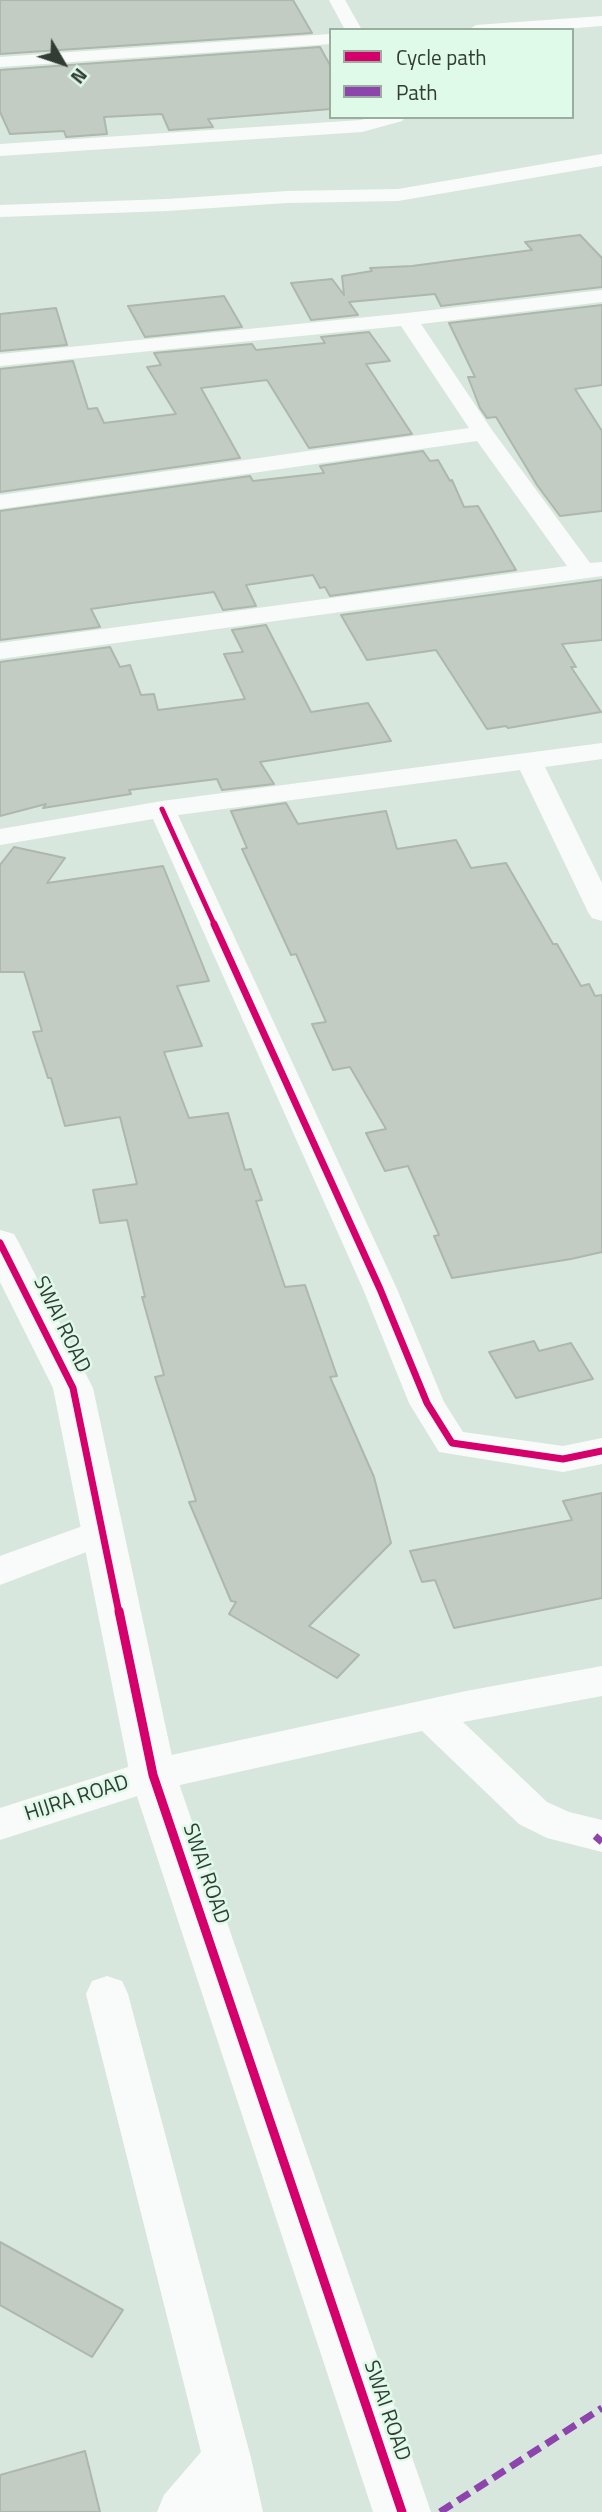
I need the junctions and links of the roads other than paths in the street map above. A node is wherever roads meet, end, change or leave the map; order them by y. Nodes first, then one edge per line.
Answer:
1 (337, 0) edge
2 (569, 8) dead end
3 (602, 21) edge
4 (582, 23) junction
5 (353, 28) edge
6 (506, 28) edge
7 (329, 39) edge
8 (0, 62) edge
9 (388, 119) edge
10 (0, 150) edge
11 (602, 160) edge
12 (0, 211) edge
13 (602, 296) edge
14 (407, 319) junction
15 (0, 360) edge
16 (483, 433) junction
17 (0, 502) edge
18 (592, 570) edge
19 (0, 651) edge
20 (602, 751) edge
21 (529, 761) junction
22 (162, 808) junction
23 (0, 837) edge
24 (602, 912) edge
25 (0, 1243) edge
26 (602, 1451) edge
27 (102, 1532) junction
28 (0, 1571) edge
29 (602, 1681) edge
30 (429, 1714) junction
31 (153, 1774) junction
32 (0, 1824) edge
33 (602, 1836) edge
34 (107, 1994) dead end
35 (227, 2458) junction
36 (181, 2512) edge
37 (238, 2512) edge
38 (402, 2512) edge

1 - 5 street
2 - 4 street
3 - 4 street
4 - 6 street
7 - 8 street
9 - 10 street
11 - 12 street
13 - 14 street
14 - 15 street
14 - 16 street
16 - 17 street
16 - 18 street
18 - 19 street
20 - 21 street
21 - 22 street
21 - 24 street
22 - 23 street
22 - 26 street
25 - 27 street, SWAI ROAD
27 - 28 street
27 - 31 street, SWAI ROAD
29 - 30 street, HIJRA ROAD
30 - 31 street, HIJRA ROAD
30 - 33 street
31 - 32 street, HIJRA ROAD
31 - 38 street, SWAI ROAD
34 - 35 street
35 - 36 street
35 - 37 street

